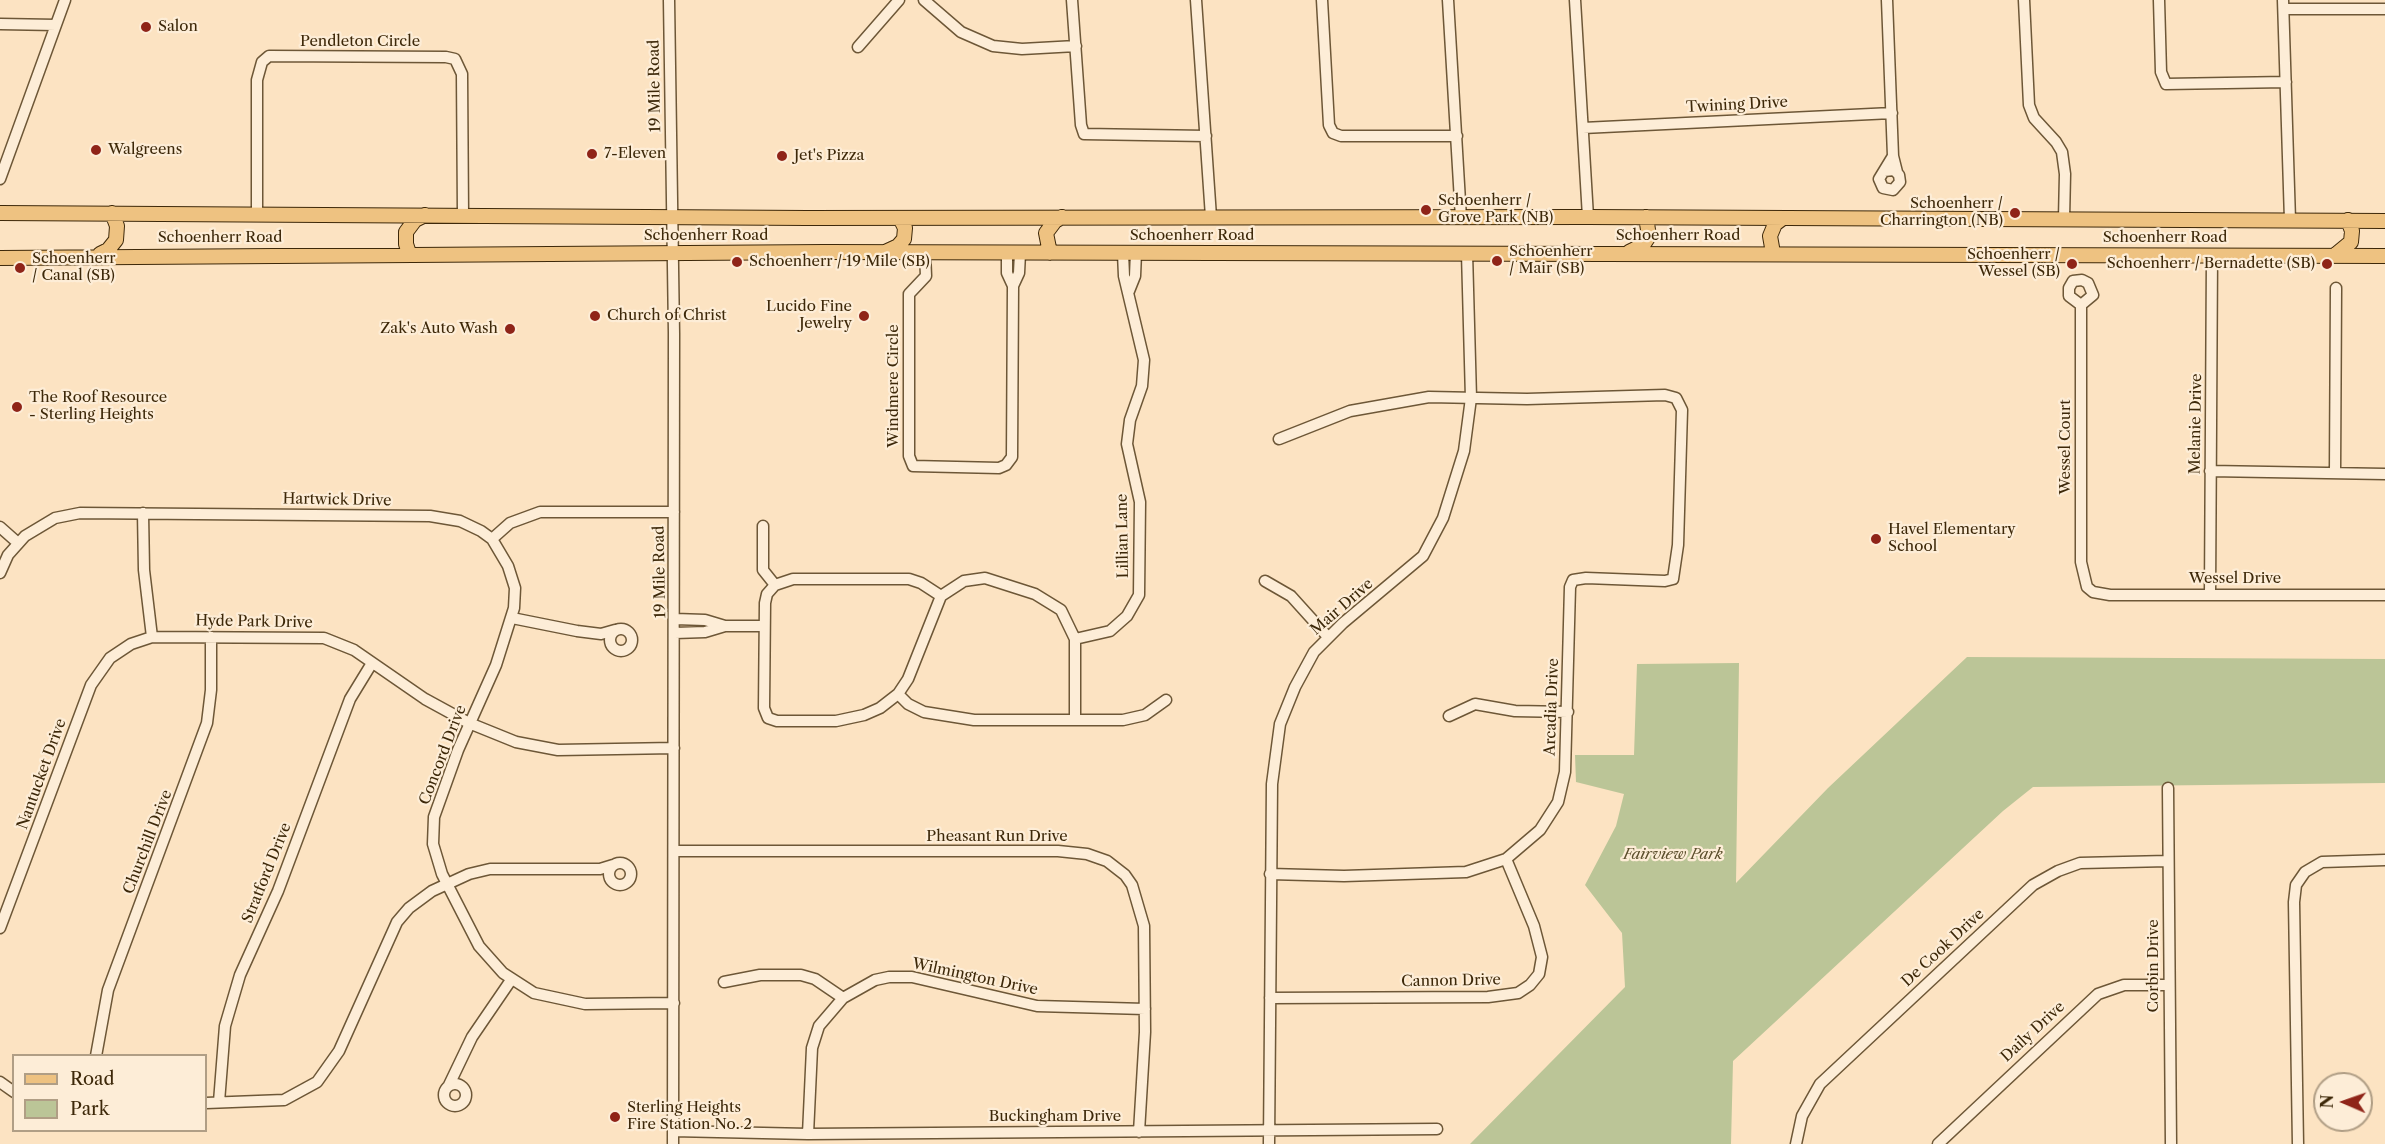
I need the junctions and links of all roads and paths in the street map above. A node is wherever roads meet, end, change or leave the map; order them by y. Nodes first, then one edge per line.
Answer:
1 (65, 0) edge
2 (669, 0) edge
3 (899, 0) edge
4 (924, 0) edge
5 (1072, 0) edge
6 (1196, 0) edge
7 (1322, 0) edge
8 (1448, 0) edge
9 (1575, 0) edge
10 (1887, 0) edge
11 (2024, 0) edge
12 (2159, 0) edge
13 (2283, 5) edge
14 (2385, 9) edge
15 (0, 24) edge
16 (56, 25) junction
17 (1076, 46) junction
18 (858, 47) dead end
19 (2286, 82) junction
20 (1892, 113) junction
21 (1583, 128) junction
22 (1206, 136) junction
23 (1457, 136) junction
24 (1893, 156) junction
25 (1884, 171) junction
26 (1897, 172) junction
27 (0, 179) edge
28 (0, 213) edge
29 (112, 213) junction
30 (257, 214) junction
31 (425, 215) junction
32 (463, 215) junction
33 (672, 217) junction
34 (1062, 217) junction
35 (1211, 217) junction
36 (1588, 217) junction
37 (1646, 217) junction
38 (900, 218) junction
39 (1461, 218) junction
40 (1783, 218) junction
41 (2064, 219) junction
42 (2290, 220) junction
43 (2348, 220) junction
44 (2385, 221) edge
45 (884, 252) junction
46 (1130, 252) junction
47 (409, 253) junction
48 (672, 253) junction
49 (926, 253) junction
50 (1013, 253) junction
51 (1050, 253) junction
52 (1467, 253) junction
53 (1627, 253) junction
54 (1773, 253) junction
55 (98, 255) junction
56 (2212, 255) junction
57 (2334, 255) junction
58 (2385, 256) edge
59 (0, 258) edge
60 (2336, 288) dead end
61 (2081, 305) dead end
62 (1471, 398) junction
63 (1279, 439) dead end
64 (2210, 471) junction
65 (2335, 472) junction
66 (2385, 474) edge
67 (674, 512) junction
68 (143, 513) junction
69 (763, 526) dead end
70 (0, 527) edge
71 (492, 539) junction
72 (18, 543) junction
73 (0, 573) edge
74 (1265, 581) dead end
75 (776, 585) junction
76 (2087, 587) joint
77 (2210, 594) junction
78 (2385, 595) edge
79 (941, 596) junction
80 (512, 618) junction
81 (675, 619) junction
82 (725, 626) junction
83 (764, 626) junction
84 (615, 630) junction
85 (675, 633) junction
86 (601, 634) junction
87 (152, 637) junction
88 (211, 637) junction
89 (1328, 637) junction
90 (1075, 639) junction
91 (611, 644) junction
92 (372, 663) junction
93 (103, 666) joint
94 (898, 694) junction
95 (1166, 700) dead end
96 (1568, 712) junction
97 (1449, 716) dead end
98 (1075, 720) junction
99 (469, 723) junction
100 (674, 748) junction
101 (2168, 788) dead end
102 (674, 851) junction
103 (1506, 859) junction
104 (2385, 860) edge
105 (2168, 861) junction
106 (613, 865) junction
107 (600, 869) junction
108 (1270, 874) junction
109 (609, 878) junction
110 (446, 884) junction
111 (0, 928) edge
112 (511, 980) junction
113 (724, 982) dead end
114 (2169, 985) junction
115 (843, 998) junction
116 (1270, 998) junction
117 (674, 1004) junction
118 (1146, 1009) junction
119 (96, 1054) edge
120 (457, 1074) junction
121 (449, 1085) junction
122 (463, 1087) junction
123 (207, 1102) edge
124 (219, 1102) junction
125 (1269, 1129) junction
126 (1437, 1129) dead end
127 (673, 1131) junction
128 (1139, 1131) junction
129 (808, 1134) junction
130 (673, 1144) edge
131 (1269, 1144) edge
132 (1796, 1144) edge
133 (1938, 1144) edge
134 (2171, 1144) edge
135 (2298, 1144) edge

1 - 16 street
2 - 33 street, 19 Mile Road
3 - 18 street
4 - 17 street
5 - 17 street
6 - 22 street
7 - 23 street
8 - 23 street
9 - 21 street
10 - 20 street
11 - 41 street
12 - 19 street
13 - 14 street
13 - 19 street
15 - 16 street
16 - 27 street
17 - 22 street
19 - 42 street
20 - 21 street, Twining Drive
20 - 24 street
21 - 36 street
22 - 35 street
23 - 39 street
24 - 25 street
24 - 26 street
25 - 26 street
25 - 26 street
28 - 29 main road, Schoenherr Road
29 - 30 main road, Schoenherr Road
29 - 55 main road
30 - 31 main road, Schoenherr Road
30 - 32 street, Pendleton Circle
31 - 32 main road, Schoenherr Road
31 - 47 main road
32 - 33 main road, Schoenherr Road
33 - 38 main road, Schoenherr Road
33 - 48 street, 19 Mile Road
34 - 35 main road, Schoenherr Road
34 - 38 main road, Schoenherr Road
34 - 51 main road
35 - 39 main road, Schoenherr Road
36 - 37 main road, Schoenherr Road
36 - 39 main road, Schoenherr Road
37 - 40 main road, Schoenherr Road
37 - 53 main road
38 - 45 main road
40 - 41 main road, Schoenherr Road
40 - 54 main road
41 - 42 main road, Schoenherr Road
42 - 43 main road, Schoenherr Road
43 - 44 main road, Schoenherr Road
43 - 57 main road
45 - 48 main road, Schoenherr Road
45 - 49 main road, Schoenherr Road
46 - 51 main road, Schoenherr Road
46 - 52 main road, Schoenherr Road
46 - 90 street, Lillian Lane
47 - 48 main road, Schoenherr Road
47 - 55 main road, Schoenherr Road
48 - 67 street, 19 Mile Road
49 - 50 main road, Schoenherr Road
49 - 50 street, Windmere Circle
50 - 51 main road, Schoenherr Road
52 - 53 main road, Schoenherr Road
52 - 62 street, Mair Drive
53 - 54 main road, Schoenherr Road
54 - 56 main road, Schoenherr Road
55 - 59 main road, Schoenherr Road
56 - 57 main road, Schoenherr Road
56 - 64 street, Melanie Drive
57 - 58 main road, Schoenherr Road
60 - 65 street
61 - 76 street, Wessel Court
62 - 63 street
62 - 89 street, Mair Drive
62 - 96 street, Arcadia Drive
64 - 65 street
64 - 77 street, Melanie Drive
65 - 66 street
67 - 71 street
67 - 81 street, 19 Mile Road
68 - 71 street, Hartwick Drive
68 - 72 street, Hartwick Drive
68 - 87 street
69 - 75 street
70 - 72 street
71 - 80 street, Concord Drive
72 - 73 street
74 - 89 street
75 - 79 street
75 - 83 street
76 - 77 street, Wessel Drive
77 - 78 street, Wessel Drive
79 - 90 street
79 - 94 street
80 - 86 street
80 - 99 street, Concord Drive
81 - 82 street
81 - 85 street, 19 Mile Road
82 - 83 street
82 - 85 street
83 - 94 street
84 - 86 street
84 - 91 street
84 - 91 street
85 - 100 street, 19 Mile Road
86 - 91 street
87 - 88 street, Hyde Park Drive
87 - 93 street, Hyde Park Drive
88 - 92 street, Hyde Park Drive
88 - 119 street, Churchill Drive
89 - 108 street, Mair Drive
90 - 98 street
92 - 99 street, Hyde Park Drive
92 - 124 street, Stratford Drive
93 - 111 street, Nantucket Drive
94 - 98 street
95 - 98 street
96 - 97 street
96 - 103 street, Arcadia Drive
99 - 100 street, Hyde Park Drive
99 - 110 street, Concord Drive
100 - 102 street, 19 Mile Road
101 - 105 street, Corbin Drive
102 - 117 street, 19 Mile Road
102 - 118 street, Pheasant Run Drive
103 - 108 street, Arcadia Drive
103 - 116 street, Cannon Drive
104 - 135 street
105 - 114 street, Corbin Drive
105 - 132 street, De Cook Drive
106 - 107 street
106 - 109 street
106 - 109 street
107 - 109 street
107 - 110 street
108 - 116 street, Mair Drive
110 - 112 street, Concord Drive
110 - 124 street
112 - 117 street, Concord Drive
112 - 120 street
113 - 115 street
114 - 133 street, Daily Drive
114 - 134 street, Corbin Drive
115 - 118 street, Wilmington Drive
115 - 129 street, Wilmington Drive
116 - 125 street, Mair Drive
117 - 127 street, 19 Mile Road
118 - 128 street, Pheasant Run Drive
120 - 121 street
120 - 122 street
121 - 122 street
121 - 122 street
123 - 124 street
125 - 126 street, Buckingham Drive
125 - 128 street, Buckingham Drive
125 - 131 street, Mair Drive
127 - 129 street, Buckingham Drive
127 - 130 street, 19 Mile Road
128 - 129 street, Buckingham Drive

